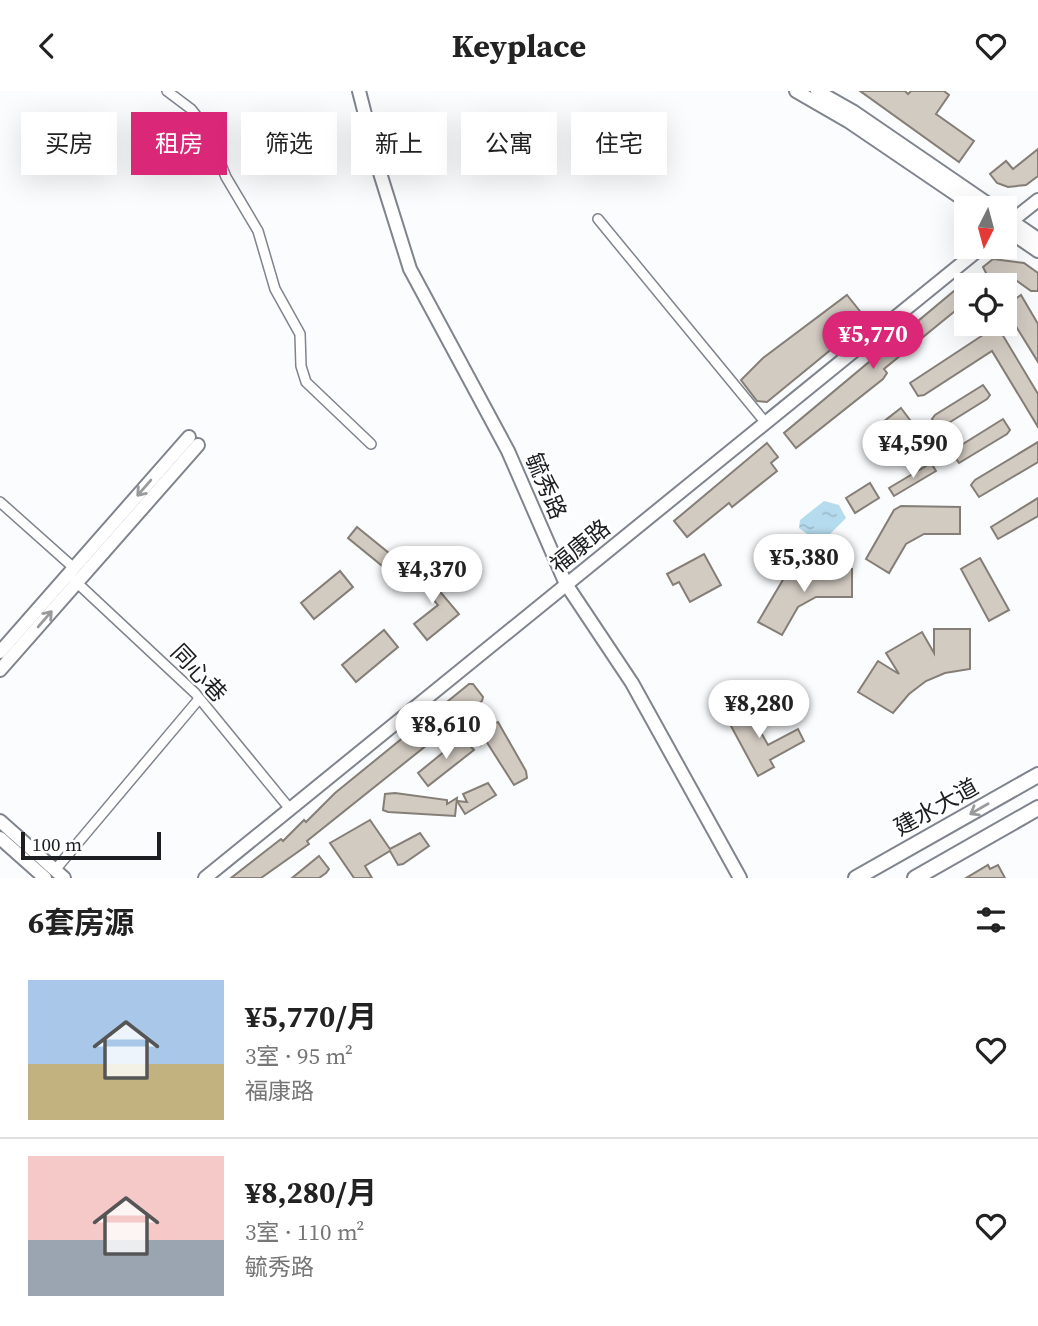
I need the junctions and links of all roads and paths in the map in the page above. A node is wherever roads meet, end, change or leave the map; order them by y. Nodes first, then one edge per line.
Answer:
1 (167, 91) edge
2 (359, 91) edge
3 (796, 91) edge
4 (817, 91) edge
5 (958, 196) edge
6 (976, 196) edge
7 (1038, 199) edge
8 (1017, 215) edge
9 (598, 219) dead end
10 (1017, 228) edge
11 (1017, 233) edge
12 (1038, 239) edge
13 (1038, 251) edge
14 (967, 259) edge
15 (765, 422) junction
16 (193, 441) dead end
17 (372, 444) dead end
18 (0, 502) edge
19 (73, 575) junction
20 (566, 584) junction
21 (0, 652) edge
22 (0, 670) edge
23 (199, 699) junction
24 (1038, 775) edge
25 (290, 809) junction
26 (1038, 809) edge
27 (0, 821) edge
28 (0, 838) edge
29 (55, 875) edge
30 (205, 878) edge
31 (740, 878) edge
32 (856, 878) edge
33 (915, 878) edge

1 - 17 street
2 - 20 street, 毓秀路
3 - 5 street
4 - 6 street
7 - 8 street
9 - 15 street
10 - 12 street
11 - 13 street
14 - 15 street, 福康路
15 - 20 street, 福康路
16 - 19 street
18 - 19 street, 同心巷
19 - 21 street
22 -> 19 street
19 - 23 street, 同心巷
20 - 25 street, 福康路
20 - 31 street, 毓秀路
23 - 25 street, 同心巷
23 - 29 street
24 -> 32 main road, 建水大道
25 - 30 street, 福康路
26 - 33 main road
27 - 29 street
28 - 29 street

